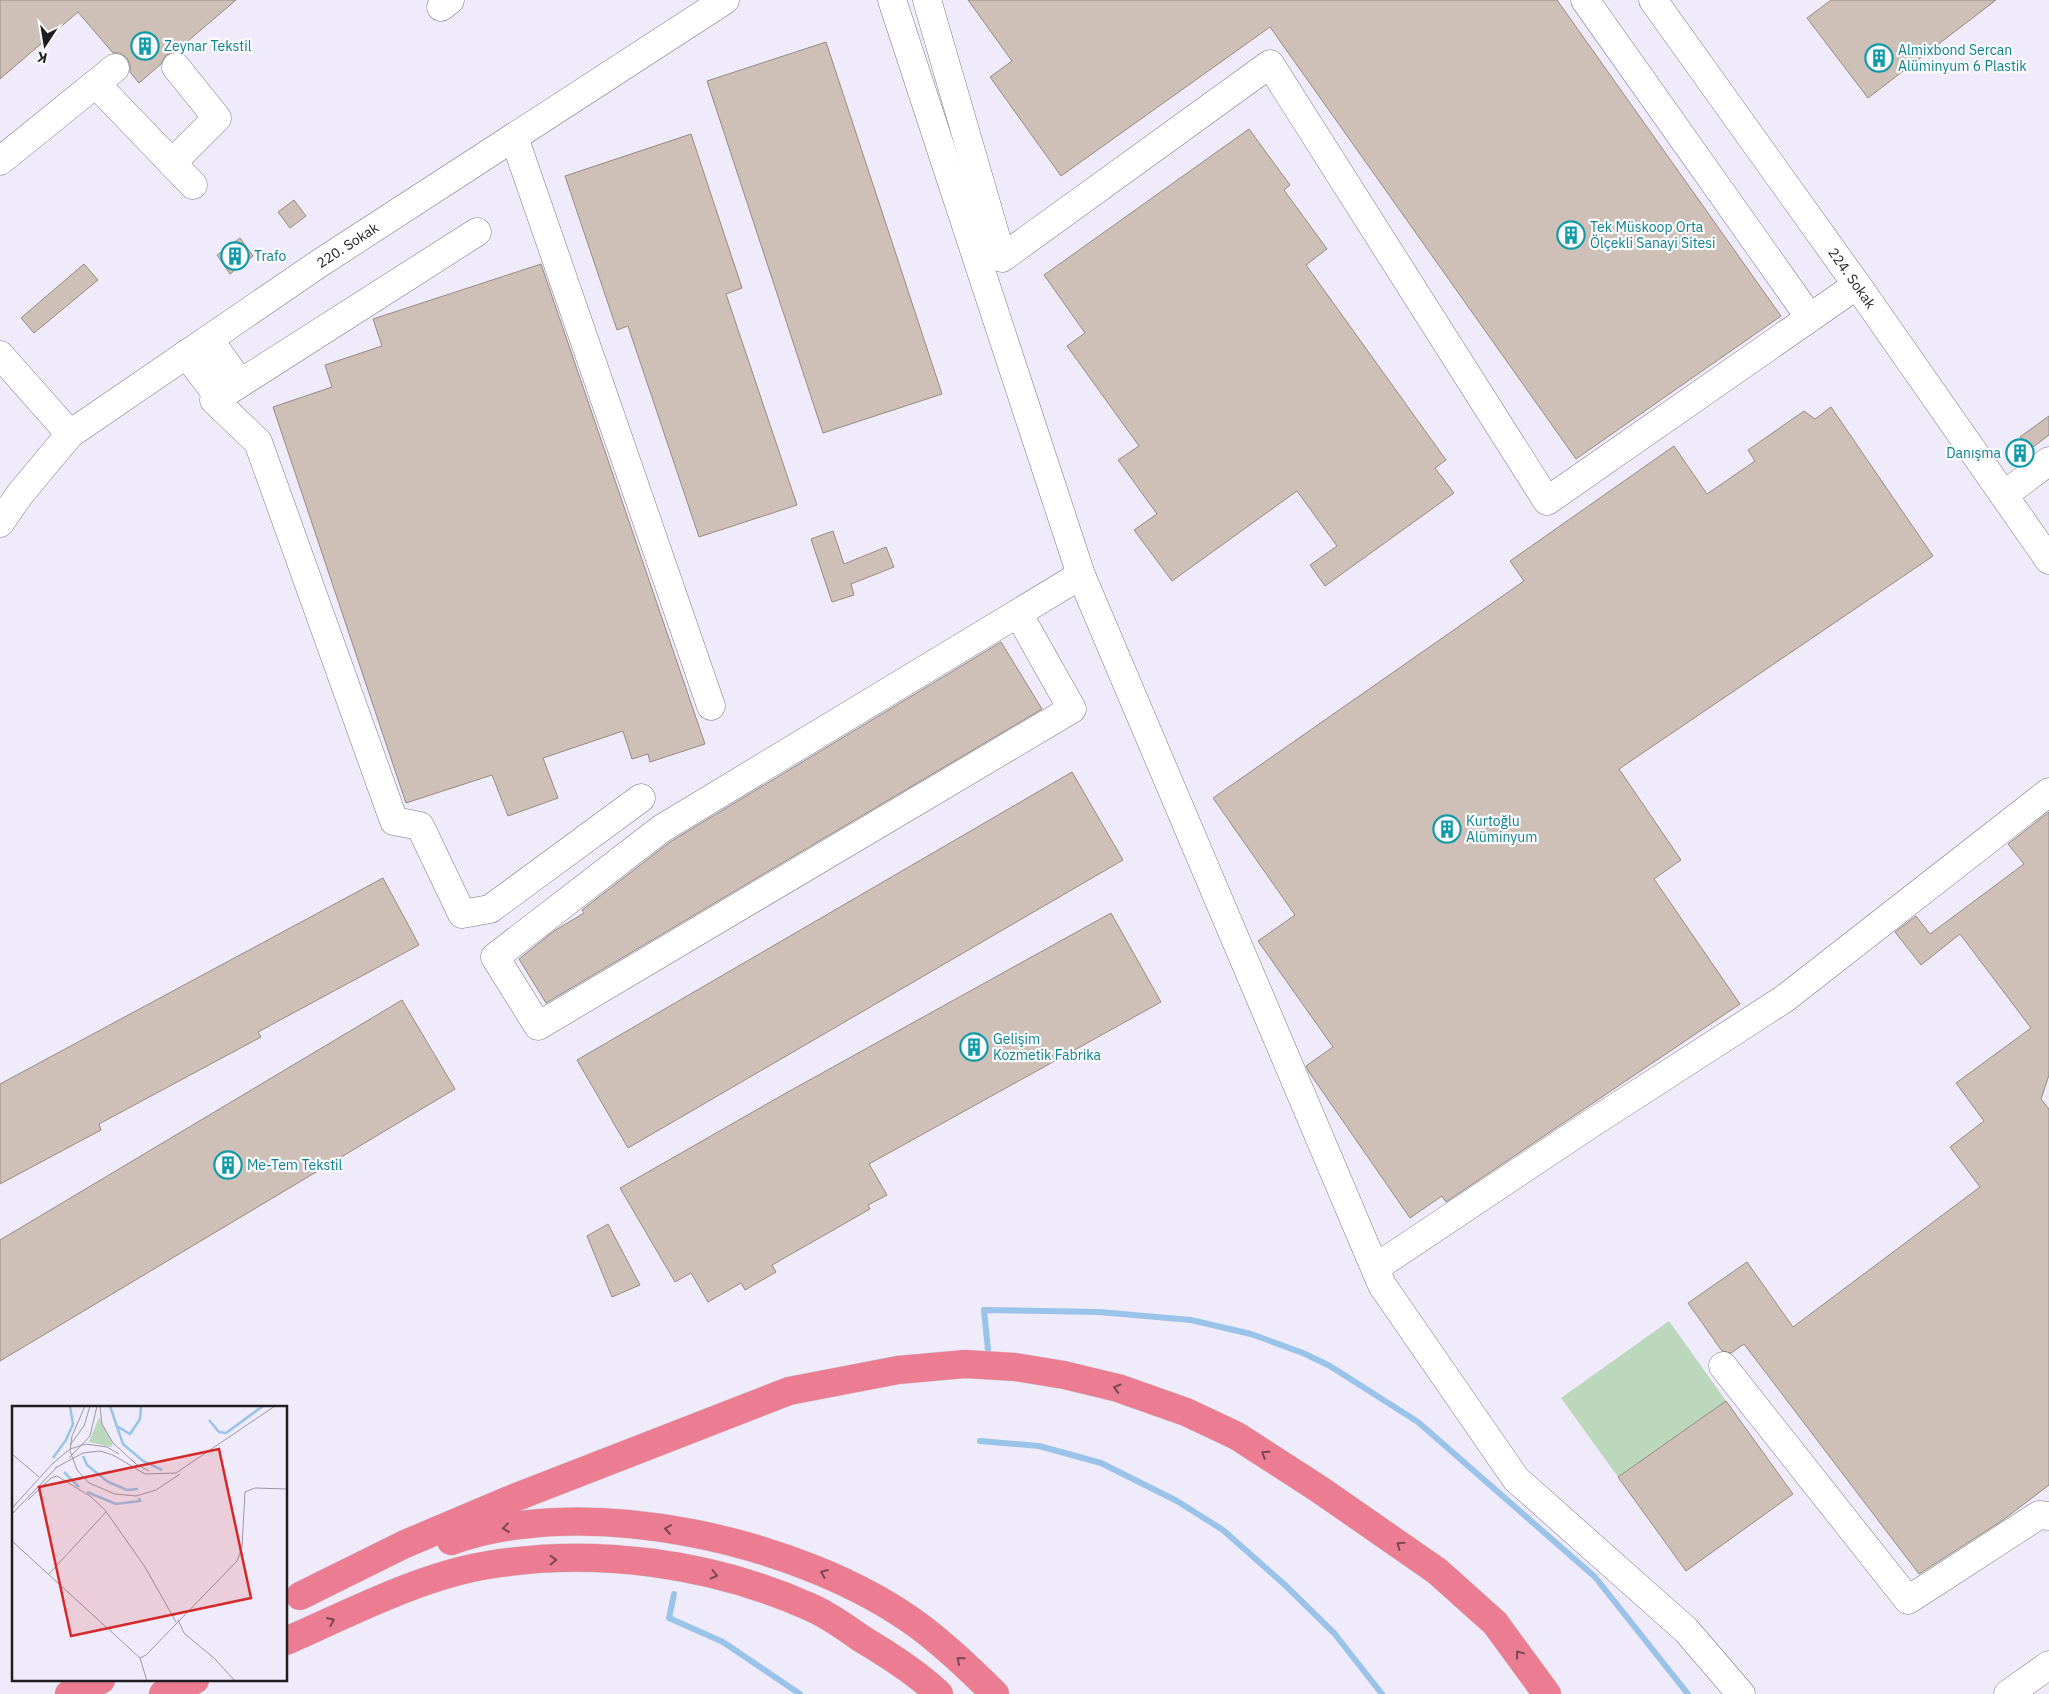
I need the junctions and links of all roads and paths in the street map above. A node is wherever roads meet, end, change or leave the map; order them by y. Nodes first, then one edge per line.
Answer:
1 (725, 0) edge
2 (892, 0) edge
3 (927, 0) edge
4 (1585, 0) edge
5 (1653, 0) edge
6 (176, 67) dead end
7 (514, 137) junction
8 (0, 161) edge
9 (172, 163) junction
10 (193, 185) dead end
11 (477, 232) dead end
12 (1857, 285) junction
13 (1810, 318) junction
14 (209, 339) junction
15 (186, 354) junction
16 (0, 355) edge
17 (229, 390) junction
18 (70, 434) junction
19 (2049, 462) edge
20 (2004, 495) junction
21 (0, 524) edge
22 (2049, 560) edge
23 (1081, 575) junction
24 (1018, 613) junction
25 (711, 706) dead end
26 (2049, 792) edge
27 (641, 798) dead end
28 (1375, 1268) junction
29 (1723, 1366) dead end
30 (2049, 1516) edge
31 (293, 1599) edge
32 (812, 1608) junction
33 (288, 1640) edge
34 (2049, 1664) edge
35 (96, 1682) edge
36 (190, 1682) edge
37 (69, 1694) edge
38 (163, 1694) edge
39 (917, 1694) edge
40 (939, 1694) edge
41 (996, 1694) edge
42 (1547, 1694) edge
43 (1741, 1694) edge
44 (2008, 1694) edge

1 - 7 street, 220. Sokak
2 - 23 street
3 - 13 street
4 - 13 street
5 - 12 street, 224. Sokak
6 - 9 street
7 - 14 street, 220. Sokak
7 - 25 street
8 - 9 street
9 - 10 street
11 - 17 street
12 - 13 street
12 - 20 street, 224. Sokak
14 - 15 street, 220. Sokak
14 - 17 street
15 - 17 street
15 - 18 street, 220. Sokak
16 - 18 street
17 - 27 street
18 - 21 street, 220. Sokak
19 - 20 street
20 - 22 street, 224. Sokak
23 - 24 street
23 - 28 street
24 - 24 street
26 - 28 street
28 - 43 street
29 - 30 street
41 -> 31 highway
42 -> 31 highway
33 -> 32 highway
32 - 39 highway
32 - 40 highway
34 - 44 street
35 - 37 highway
36 - 38 highway

